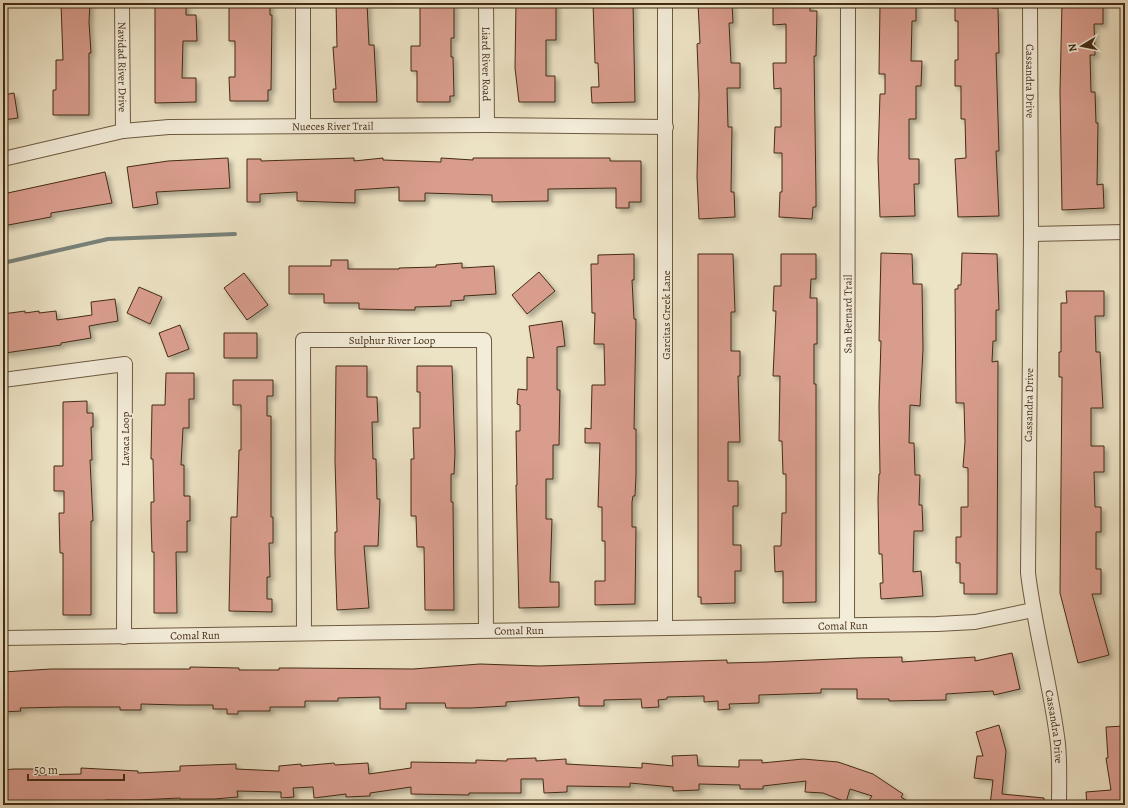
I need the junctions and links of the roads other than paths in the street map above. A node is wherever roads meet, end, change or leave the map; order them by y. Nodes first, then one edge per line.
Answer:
1 (122, 3) edge
2 (303, 3) edge
3 (486, 3) edge
4 (665, 3) edge
5 (848, 3) edge
6 (1030, 3) edge
7 (303, 126) junction
8 (487, 126) junction
9 (666, 127) junction
10 (123, 131) junction
11 (3, 159) edge
12 (1125, 232) edge
13 (1031, 234) junction
14 (3, 380) edge
15 (1033, 610) junction
16 (847, 625) junction
17 (665, 627) junction
18 (486, 630) junction
19 (304, 633) junction
20 (124, 637) junction
21 (3, 638) edge
22 (1059, 805) edge

1 - 10 street, Navidad River Drive
2 - 7 street
3 - 8 street, Liard River Road
4 - 9 street, Garcitas Creek Lane
5 - 16 street, San Bernard Trail
6 - 13 street, Cassandra Drive
7 - 8 street, Nueces River Trail
7 - 10 street, Nueces River Trail
8 - 9 street, Nueces River Trail
9 - 17 street, Garcitas Creek Lane
10 - 11 street, Nueces River Trail
12 - 13 street
13 - 15 street, Cassandra Drive
14 - 20 street, Lavaca Loop
15 - 16 street, Comal Run
15 - 22 street, Cassandra Drive
16 - 17 street, Comal Run
17 - 18 street, Comal Run
18 - 19 street, Comal Run
18 - 19 street, Sulphur River Loop
19 - 20 street, Comal Run
20 - 21 street, Comal Run

